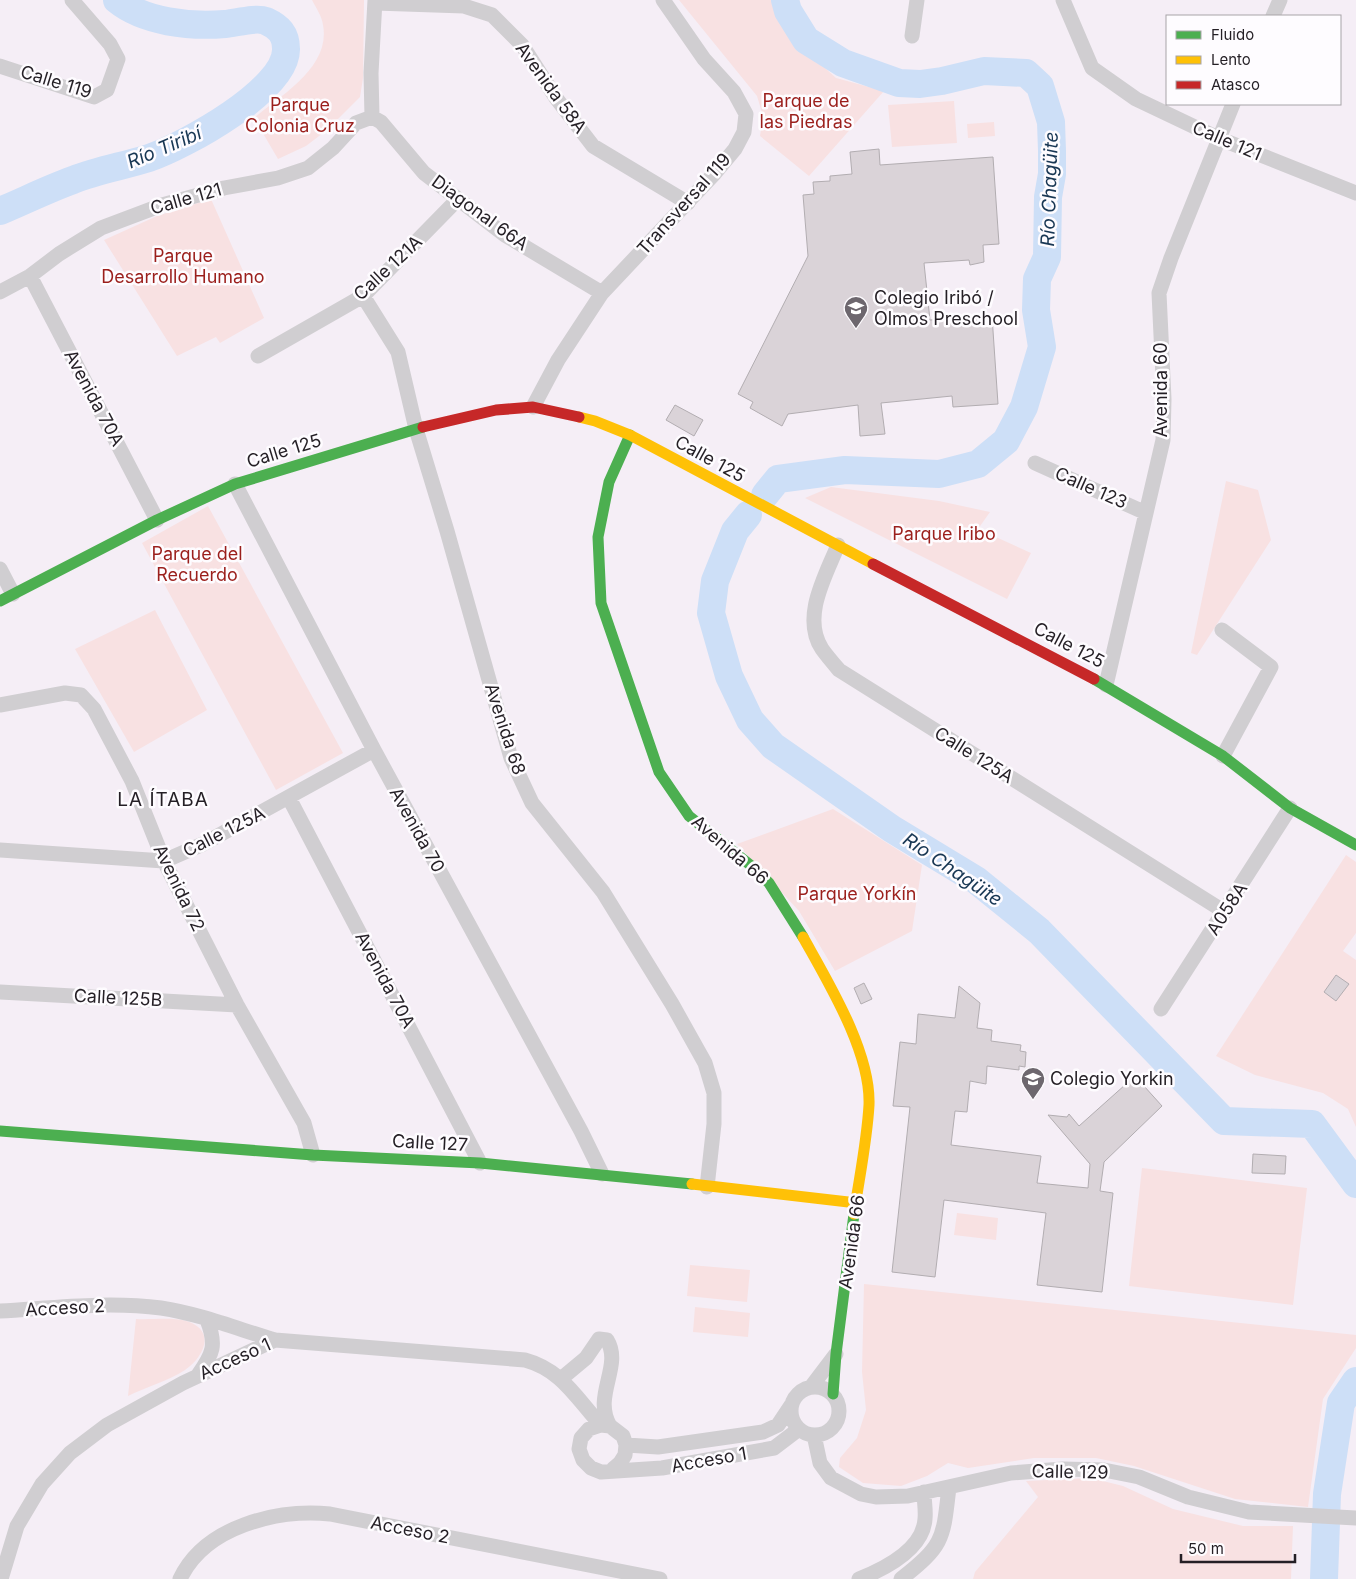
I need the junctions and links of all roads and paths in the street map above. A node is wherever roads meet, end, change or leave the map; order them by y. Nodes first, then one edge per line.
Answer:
1 (72, 0) edge
2 (663, 0) edge
3 (917, 0) edge
4 (1063, 0) edge
5 (1280, 0) edge
6 (374, 1) edge
7 (1273, 15) edge
8 (912, 36) dead end
9 (1, 65) edge
10 (1234, 105) edge
11 (372, 117) junction
12 (1218, 138) junction
13 (1356, 193) edge
14 (458, 199) junction
15 (688, 203) junction
16 (30, 276) junction
17 (0, 292) edge
18 (602, 293) junction
19 (363, 296) junction
20 (258, 356) dead end
21 (532, 407) junction
22 (416, 429) junction
23 (630, 435) junction
24 (1035, 463) dead end
25 (235, 484) junction
26 (1146, 513) junction
27 (157, 520) junction
28 (838, 545) junction
29 (0, 569) edge
30 (7, 597) edge
31 (1222, 630) dead end
32 (1106, 685) junction
33 (0, 705) edge
34 (374, 750) junction
35 (1223, 756) junction
36 (289, 798) junction
37 (1290, 808) junction
38 (1356, 845) edge
39 (0, 850) edge
40 (164, 861) junction
41 (1225, 912) junction
42 (0, 992) edge
43 (237, 1005) junction
44 (1161, 1008) dead end
45 (0, 1131) edge
46 (313, 1155) junction
47 (480, 1163) junction
48 (602, 1174) junction
49 (707, 1187) junction
50 (858, 1203) junction
51 (0, 1311) edge
52 (208, 1320) junction
53 (275, 1340) junction
54 (836, 1354) junction
55 (196, 1376) junction
56 (562, 1378) junction
57 (811, 1387) junction
58 (833, 1394) junction
59 (792, 1404) junction
60 (583, 1406) junction
61 (606, 1425) junction
62 (799, 1429) junction
63 (814, 1436) junction
64 (581, 1438) junction
65 (626, 1445) junction
66 (613, 1469) junction
67 (949, 1486) junction
68 (924, 1492) junction
69 (1356, 1518) edge
70 (1, 1579) edge
71 (180, 1579) edge
72 (660, 1579) edge
73 (859, 1579) edge
74 (901, 1579) edge

1 - 9 street, Calle 119
2 - 15 street, Transversal 119
3 - 8 street
4 - 12 street, Calle 121
5 - 7 street
6 - 11 street
6 - 15 street, Avenida 58A
10 - 12 street, Avenida 60
11 - 14 street, Diagonal 66A
11 - 16 street, Calle 121
12 - 13 street, Calle 121
12 - 26 street, Avenida 60
14 - 18 street, Diagonal 66A
14 - 19 street, Calle 121A
15 - 18 street, Transversal 119
16 - 17 street, Calle 121
16 - 27 street, Avenida 70A
18 - 21 street, Transversal 119
19 - 20 street, Calle 121A
19 - 22 street, Avenida 68
21 - 22 street, Calle 125
21 - 23 street, Calle 125
22 - 25 street, Calle 125
22 - 49 street, Avenida 68
23 - 28 street, Calle 125
23 - 50 street, Avenida 66
24 - 26 street, Calle 123
25 - 27 street, Calle 125
25 - 34 street, Avenida 70
26 - 32 street, Avenida 60
27 - 30 street, Calle 125
28 - 32 street, Calle 125
28 - 41 street, Calle 125A
29 - 30 street
31 - 35 street
32 - 35 street, Calle 125
33 - 40 street, Avenida 72
34 - 36 street, Calle 125A
34 - 48 street, Avenida 70
35 - 37 street, Calle 125
36 - 40 street, Calle 125A
36 - 47 street, Avenida 70A
37 - 38 street, Calle 125
37 - 41 street, A058A
39 - 40 street, Calle 125A
40 - 43 street, Avenida 72
41 - 44 street, A058A
42 - 43 street, Calle 125B
43 - 46 street, Avenida 72
45 - 46 street, Calle 127
46 - 47 street, Calle 127
47 - 48 street, Calle 127
48 - 49 street, Calle 127
49 - 50 street, Calle 127
50 - 54 street, Avenida 66
51 - 52 street, Acceso 2
52 - 53 street, Acceso 2
52 - 55 street
53 - 55 street, Acceso 1
53 - 56 street, Acceso 1
54 - 57 street, Avenida 66
54 - 58 street, Avenida 66
55 - 70 street, Acceso 1
56 - 60 street, Acceso 1
56 - 61 street, Acceso 1
57 - 58 street
57 - 59 street
58 - 63 street
59 - 62 street
59 - 65 street, Acceso 1
60 - 61 street, Acceso 1
60 - 64 street, Acceso 1
61 - 64 street
61 - 65 street, Acceso 1
62 - 63 street
62 - 66 street, Acceso 1
63 - 68 street, Calle 129
64 - 66 street, Acceso 1
65 - 66 street
67 - 68 street, Calle 129
67 - 69 street, Calle 129
67 - 74 street
68 - 73 street
71 - 72 street, Acceso 2

